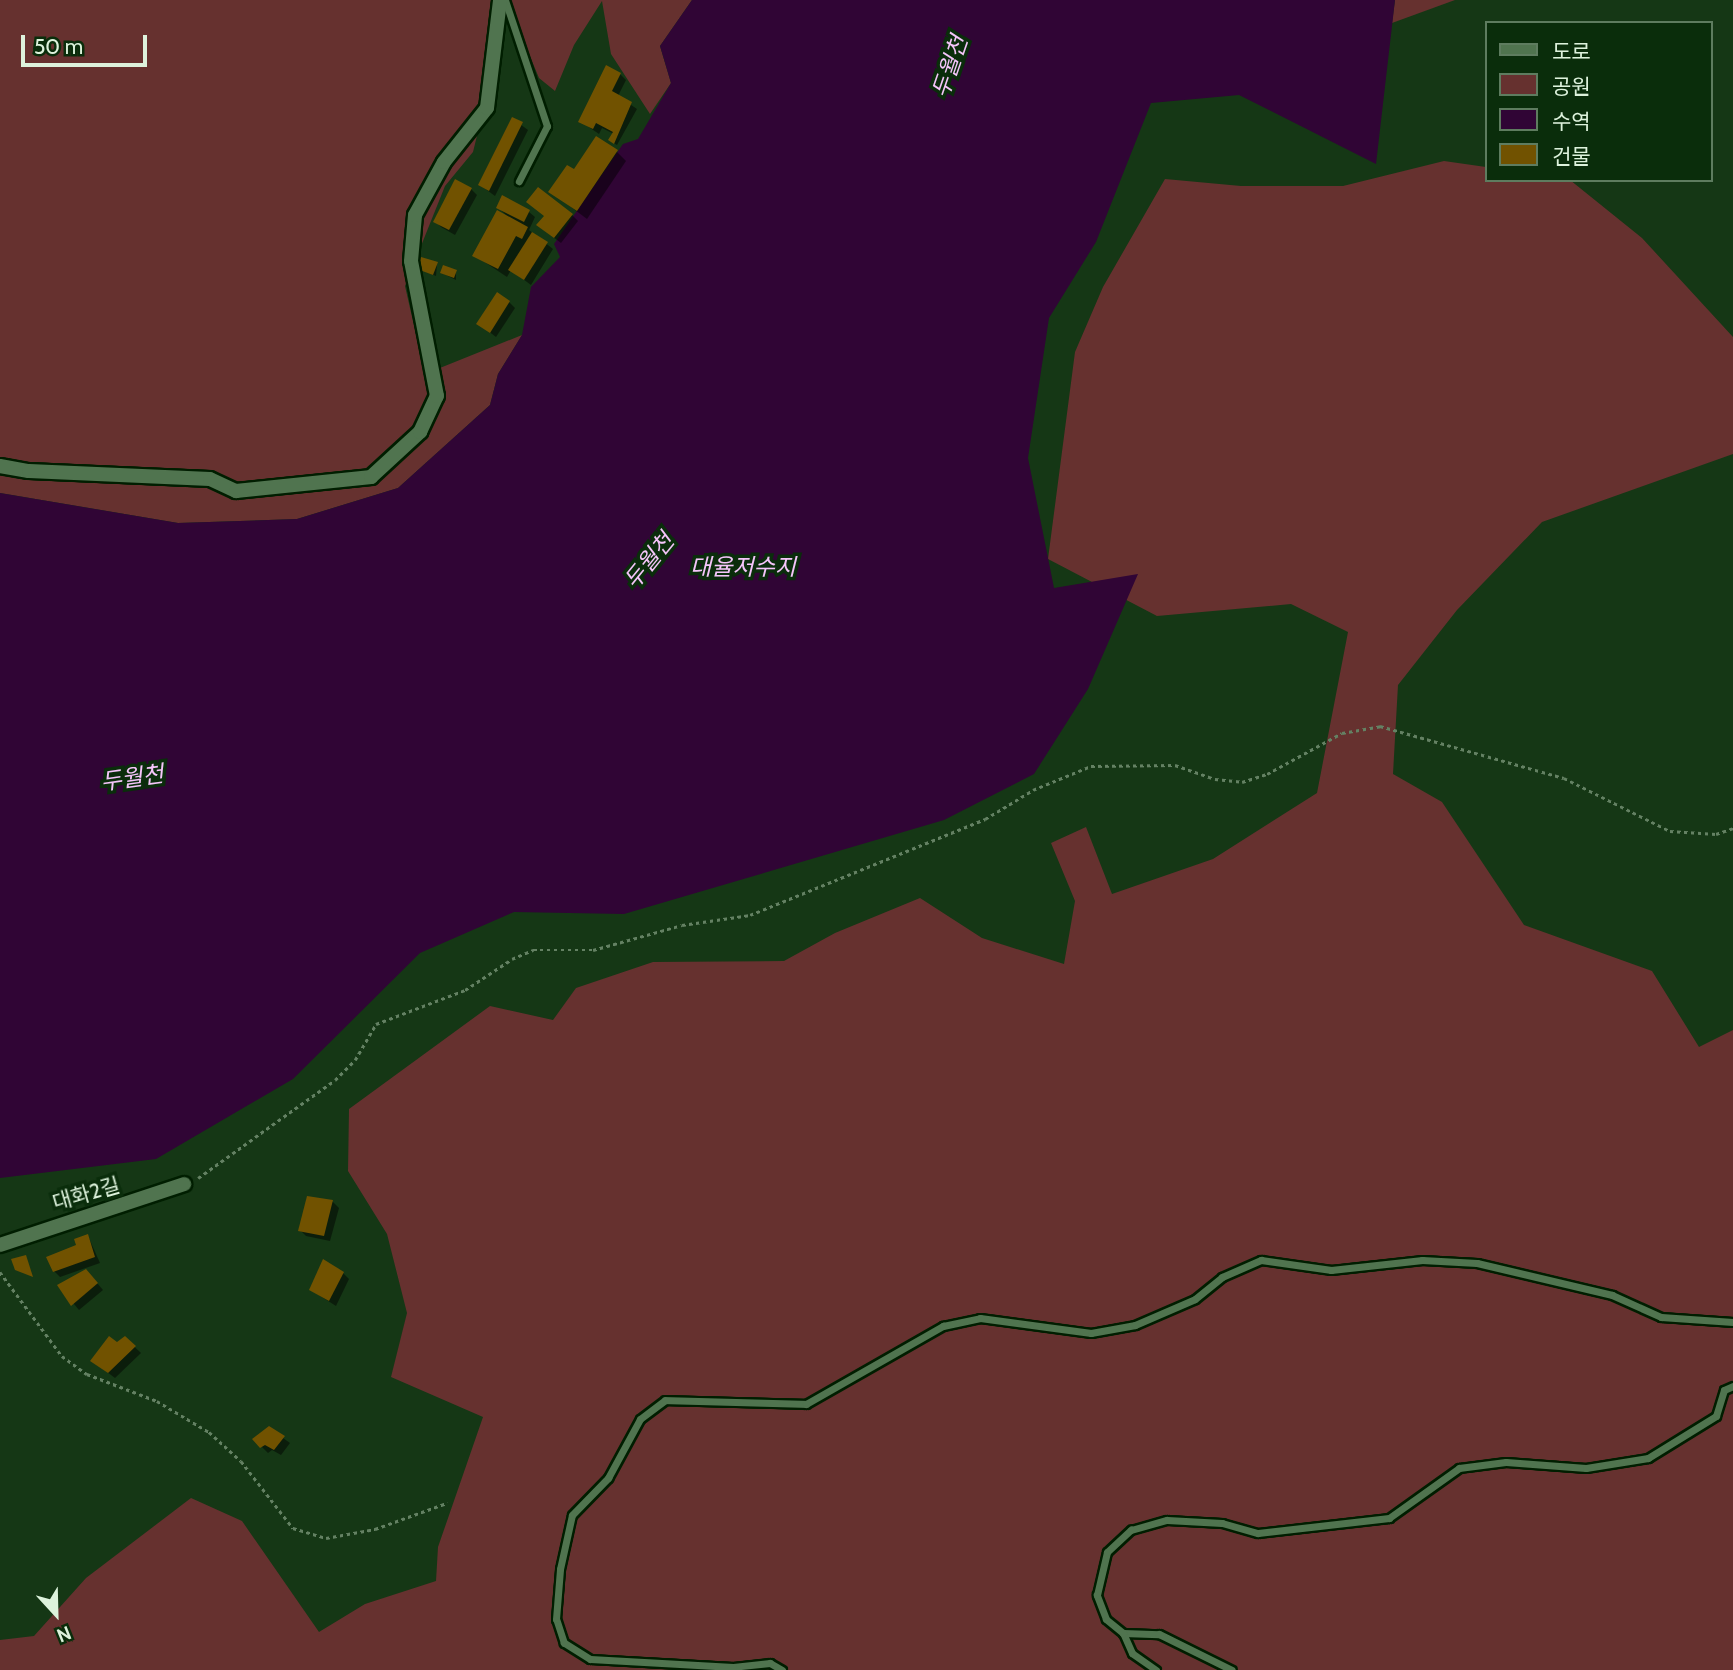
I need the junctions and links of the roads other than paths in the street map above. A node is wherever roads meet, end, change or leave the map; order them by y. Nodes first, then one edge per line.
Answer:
1 (503, 0) edge
2 (519, 180) dead end
3 (0, 466) edge
4 (184, 1184) road end
5 (0, 1245) edge
6 (1733, 1322) edge
7 (1733, 1385) edge
8 (1123, 1633) junction
9 (782, 1670) edge
10 (1157, 1670) edge
11 (1232, 1670) edge

1 - 2 lane
1 - 3 street
4 - 5 street, 대화2길
6 - 9 lane
7 - 8 lane
8 - 10 lane
8 - 11 lane

